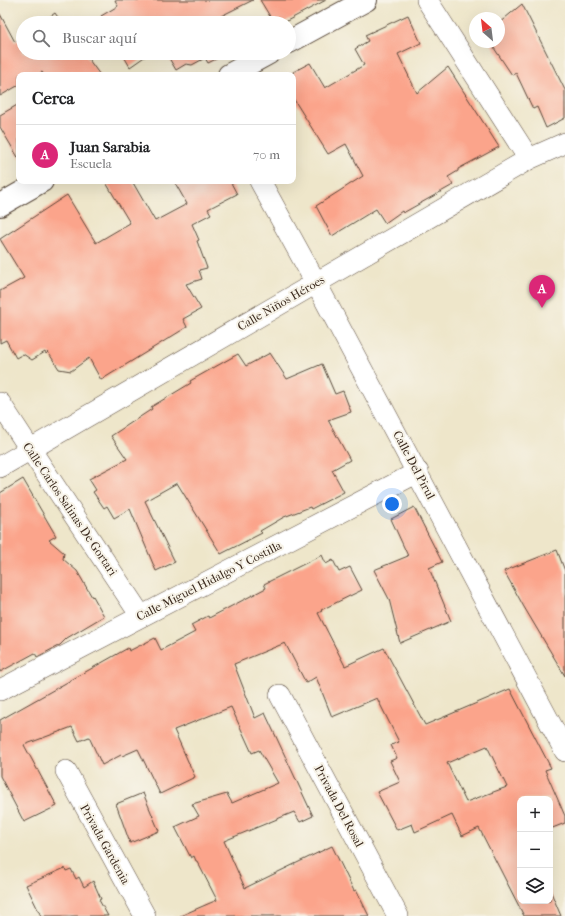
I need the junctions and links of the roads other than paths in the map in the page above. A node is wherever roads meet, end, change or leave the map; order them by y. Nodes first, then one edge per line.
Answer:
1 (366, 0) edge
2 (427, 0) edge
3 (296, 38) edge
4 (256, 60) edge
5 (234, 72) edge
6 (565, 143) edge
7 (529, 159) junction
8 (37, 184) edge
9 (262, 184) edge
10 (0, 205) edge
11 (316, 282) junction
12 (0, 402) edge
13 (30, 449) junction
14 (0, 467) edge
15 (418, 472) junction
16 (141, 616) junction
17 (0, 690) edge
18 (280, 696) dead end
19 (565, 751) edge
20 (66, 771) dead end
21 (145, 916) edge
22 (398, 916) edge

1 - 3 main road
2 - 7 street
4 - 5 main road
6 - 7 street, Calle Niños Héroes
7 - 11 street, Calle Niños Héroes
8 - 10 main road
9 - 11 street, Calle Del Pirul
11 - 13 street, Calle Niños Héroes
11 - 15 street, Calle Del Pirul
12 - 13 street, Calle Carlos Salinas De Gortari
13 - 14 street, Calle Niños Héroes
13 - 16 street, Calle Carlos Salinas De Gortari
15 - 16 street, Calle Miguel Hidalgo Y Costilla
15 - 19 street, Calle Del Pirul
16 - 17 street, Calle Miguel Hidalgo Y Costilla
18 - 22 street, Privada Del Rosal
20 - 21 street, Privada Gardenia

